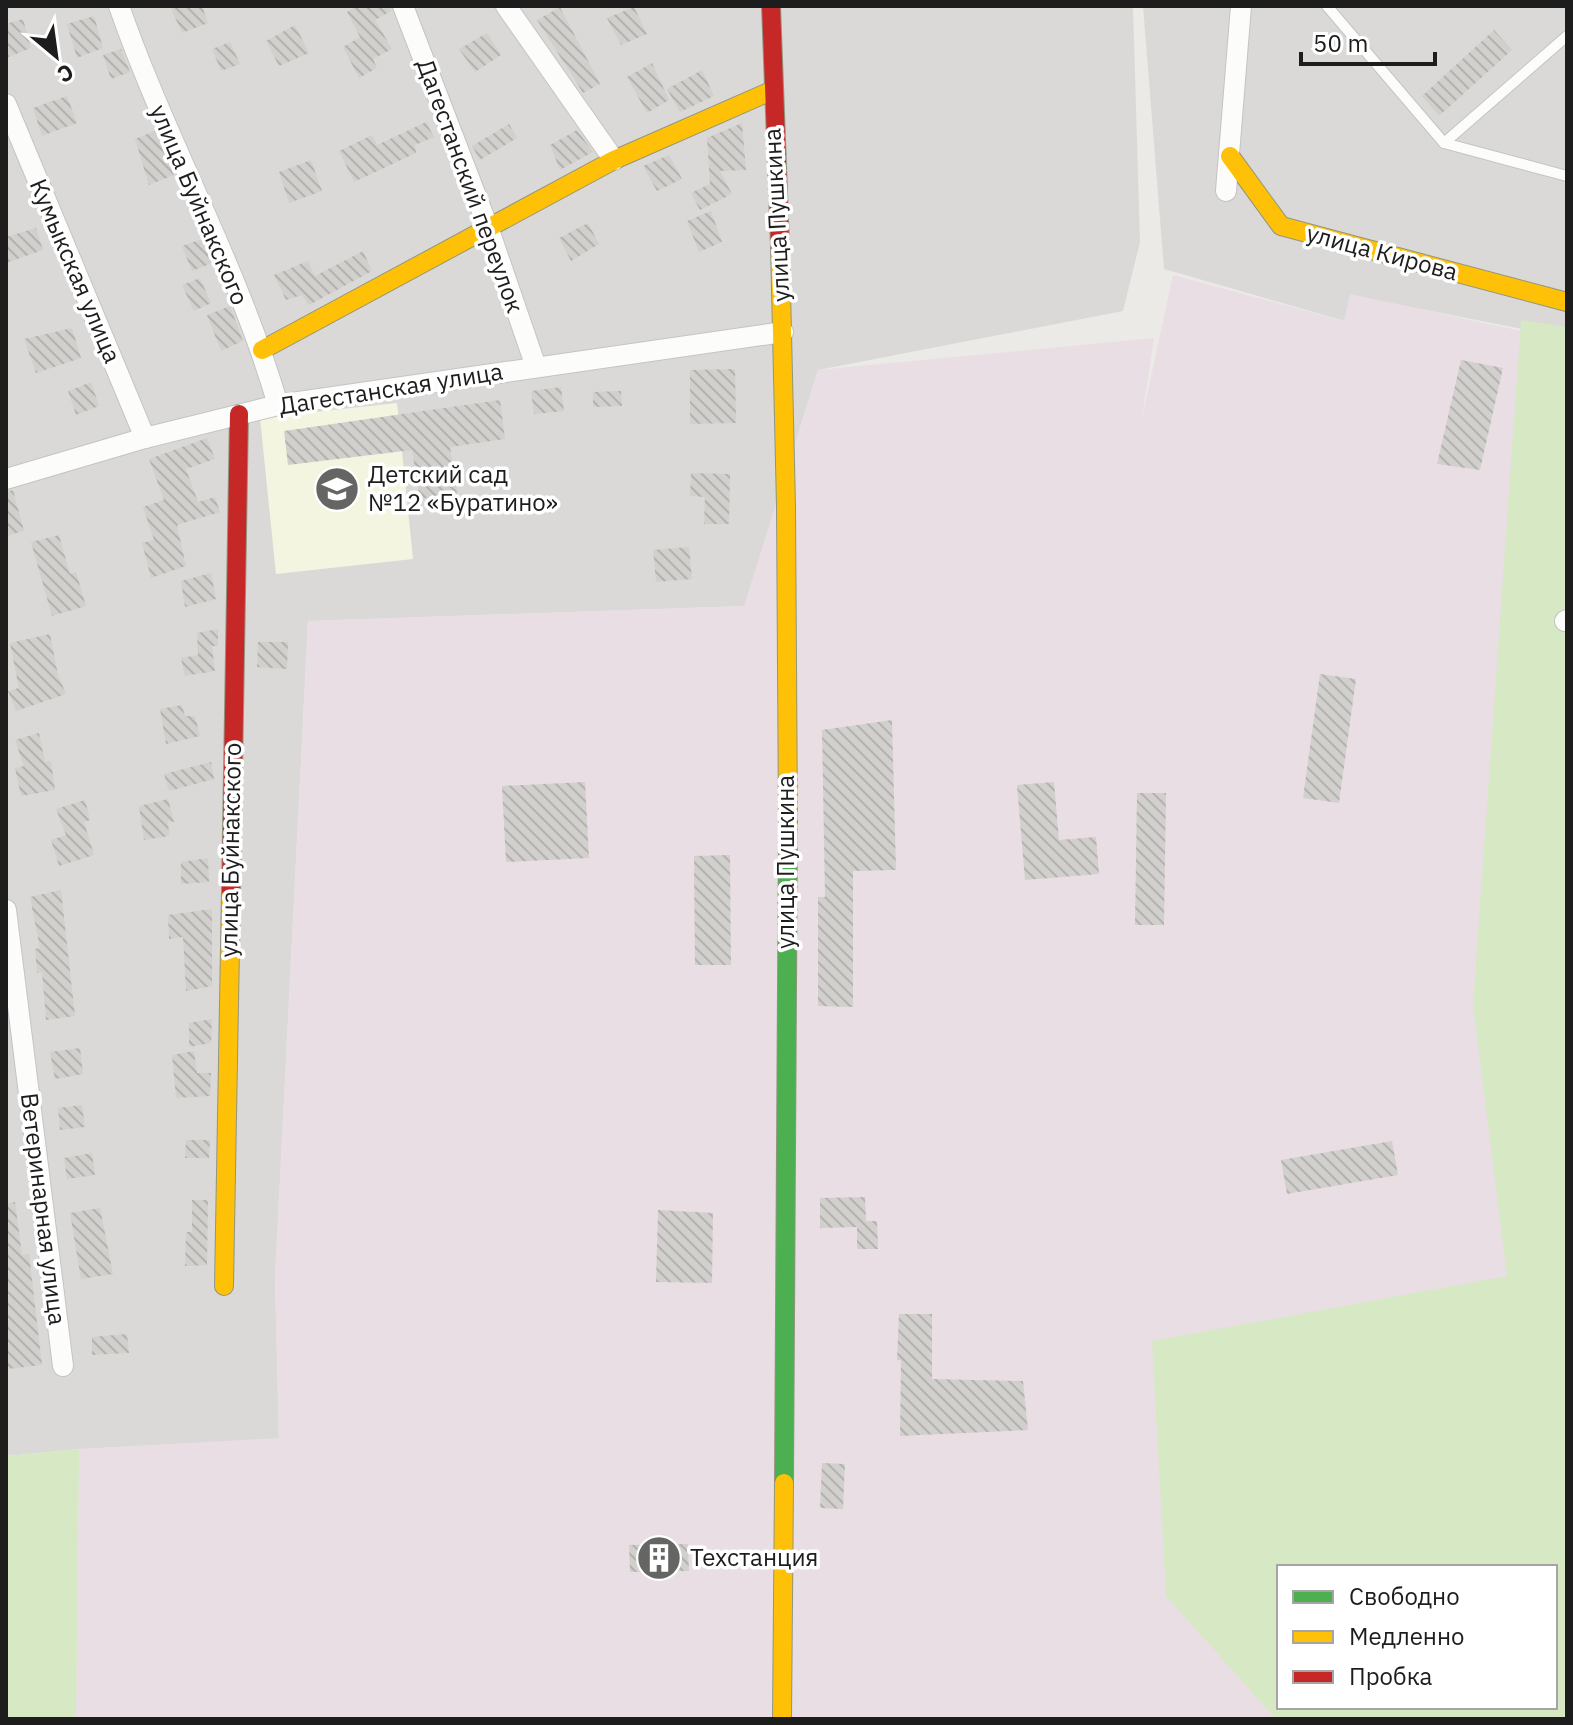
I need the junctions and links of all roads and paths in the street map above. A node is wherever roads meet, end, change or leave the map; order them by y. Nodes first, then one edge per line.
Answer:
1 (119, 6) edge
2 (403, 6) edge
3 (506, 6) edge
4 (771, 6) edge
5 (1241, 6) edge
6 (1327, 6) edge
7 (1567, 36) edge
8 (771, 91) junction
9 (6, 104) edge
10 (1444, 143) junction
11 (1230, 156) junction
12 (614, 160) junction
13 (1567, 176) edge
14 (1226, 191) dead end
15 (488, 227) junction
16 (1567, 302) edge
17 (783, 332) junction
18 (262, 350) junction
19 (536, 367) junction
20 (278, 405) junction
21 (239, 414) junction
22 (145, 438) junction
23 (6, 479) edge
24 (6, 910) edge
25 (224, 1286) dead end
26 (63, 1366) dead end
27 (782, 1719) edge

1 - 18 street, улица Буйнакского
2 - 15 street, Дагестанский переулок
3 - 12 street
4 - 8 street, улица Пушкина
5 - 11 street
6 - 10 lane
7 - 10 lane
8 - 12 street
8 - 17 street, улица Пушкина
9 - 22 street, Кумыкская улица
10 - 13 lane
11 - 14 street
11 - 16 street, улица Кирова
12 - 15 street
15 - 18 street
15 - 19 street, Дагестанский переулок
17 - 19 street, Дагестанская улица
17 - 27 street, улица Пушкина
18 - 20 street, улица Буйнакского
19 - 20 street, Дагестанская улица
20 - 21 street, Дагестанская улица
21 - 22 street, Дагестанская улица
21 - 25 street, улица Буйнакского
22 - 23 street, Дагестанская улица
24 - 26 street, Ветеринарная улица

